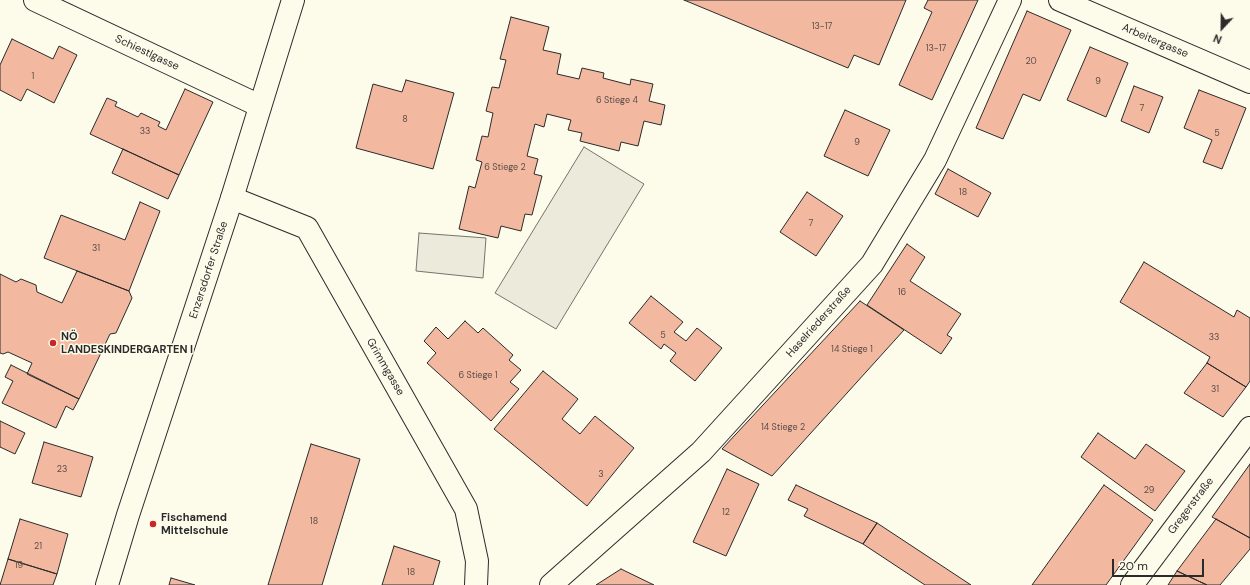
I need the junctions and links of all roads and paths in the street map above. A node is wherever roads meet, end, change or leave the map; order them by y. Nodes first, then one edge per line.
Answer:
1 (35, 0) edge
2 (293, 0) edge
3 (1010, 0) edge
4 (1060, 0) edge
5 (1250, 82) edge
6 (260, 106) junction
7 (232, 198) junction
8 (1250, 428) edge
9 (108, 585) edge
10 (476, 585) edge
11 (551, 585) edge
12 (1132, 585) edge

1 - 6 street, Schiestlgasse
2 - 6 street, Enzersdorfer Straße
3 - 11 street, Haselriederstraße
4 - 5 street, Arbeitergasse
6 - 7 street, Enzersdorfer Straße
7 - 9 street, Enzersdorfer Straße
7 - 10 street, Grimmgasse
8 - 12 street, Gregerstraße

